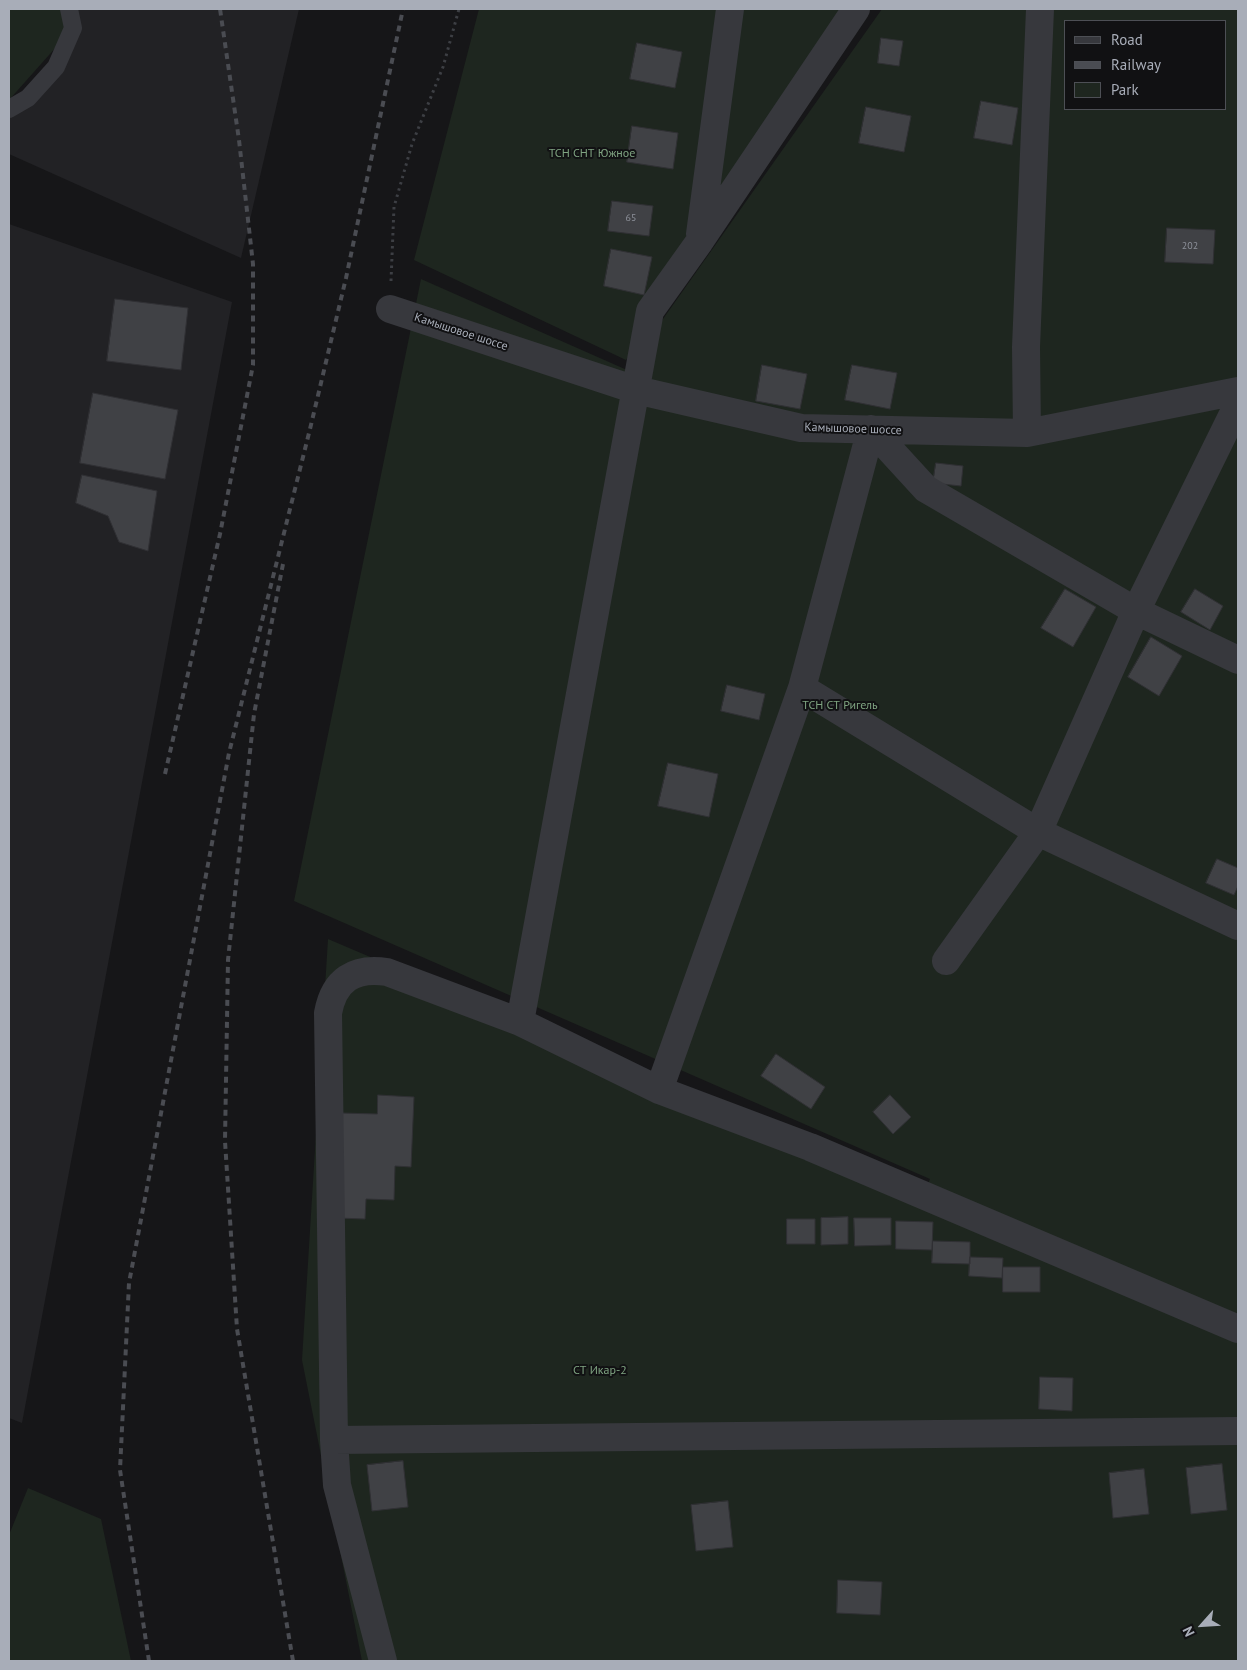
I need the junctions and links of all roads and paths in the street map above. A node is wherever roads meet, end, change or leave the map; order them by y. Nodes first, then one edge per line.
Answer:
1 (69, 9) edge
2 (459, 9) edge
3 (730, 9) edge
4 (856, 9) edge
5 (1040, 9) edge
6 (9, 110) edge
7 (700, 241) junction
8 (390, 309) joint
9 (636, 390) junction
10 (1238, 391) edge
11 (1238, 404) edge
12 (871, 429) junction
13 (1028, 433) junction
14 (1136, 611) junction
15 (1238, 660) edge
16 (802, 688) junction
17 (1038, 832) junction
18 (1238, 926) edge
19 (946, 961) dead end
20 (520, 1022) junction
21 (659, 1090) junction
22 (1238, 1329) edge
23 (1238, 1431) edge
24 (334, 1440) junction
25 (383, 1661) edge

1 - 6 lane
2 - 8 path
3 - 7 street
4 - 7 street
5 - 13 street
7 - 9 street
8 - 9 street, Камышовое шоссе
9 - 12 street, Камышовое шоссе
9 - 20 street
10 - 13 street, Камышовое шоссе
11 - 14 street
12 - 13 street, Камышовое шоссе
12 - 14 street
12 - 16 street
14 - 15 street
14 - 17 street
16 - 17 street
16 - 21 street
17 - 18 street
17 - 19 street
20 - 21 street
20 - 24 street
21 - 22 street
23 - 24 street
24 - 25 street

